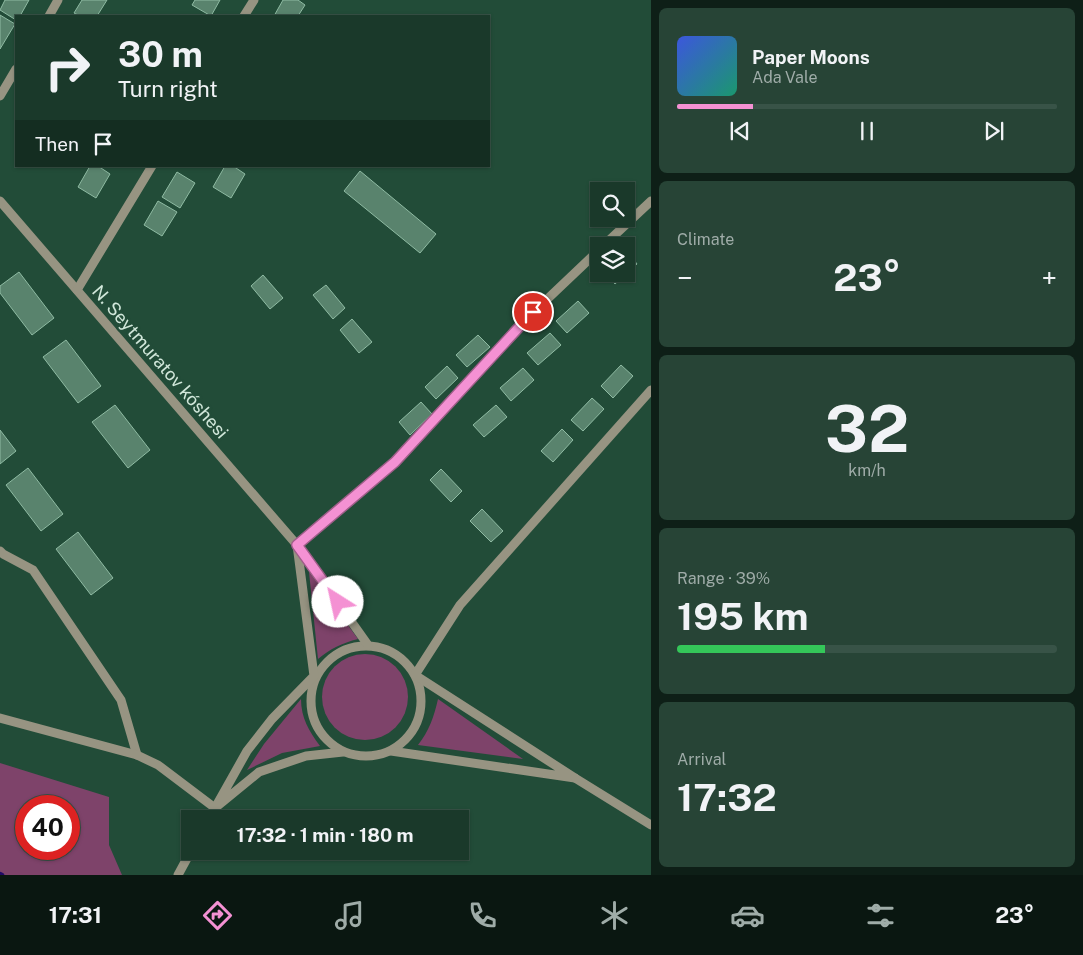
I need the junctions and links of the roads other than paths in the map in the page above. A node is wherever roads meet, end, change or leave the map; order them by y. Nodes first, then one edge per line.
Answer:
1 (58, 0) edge
2 (254, 0) edge
3 (50, 15) edge
4 (245, 15) edge
5 (15, 72) edge
6 (0, 96) edge
7 (151, 167) edge
8 (0, 201) edge
9 (650, 201) edge
10 (612, 237) edge
11 (590, 259) edge
12 (76, 290) junction
13 (650, 390) edge
14 (297, 545) junction
15 (0, 551) edge
16 (368, 645) junction
17 (415, 675) junction
18 (314, 676) junction
19 (0, 718) edge
20 (391, 751) junction
21 (344, 752) junction
22 (137, 755) junction
23 (575, 778) junction
24 (215, 808) junction
25 (650, 825) edge
26 (186, 860) edge
27 (178, 875) edge

1 - 3 street
2 - 4 street
5 - 6 street
7 - 12 street
8 - 12 street, N. Seytmuratov kóshesi
9 - 10 street
11 - 14 street
12 - 14 street, N. Seytmuratov kóshesi
13 - 17 street
14 - 16 street, N. Seytmuratov kóshesi
14 - 18 street
15 - 22 street
16 - 17 street
16 - 18 street
17 - 20 street
17 - 23 street
18 - 21 street
18 - 24 street
19 - 22 street
20 - 21 street
20 - 23 street
21 - 24 street
22 - 24 street
23 - 25 street
26 - 27 street

